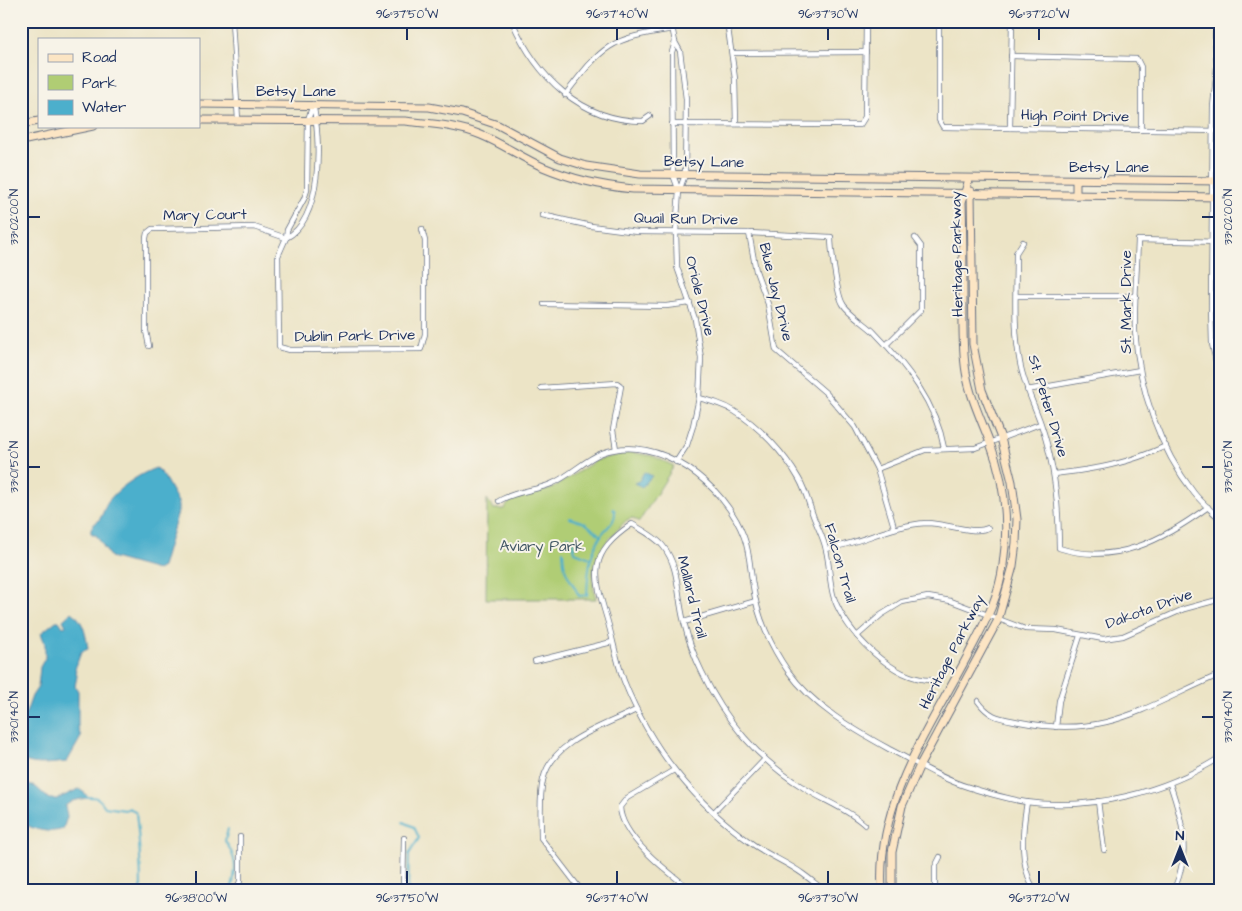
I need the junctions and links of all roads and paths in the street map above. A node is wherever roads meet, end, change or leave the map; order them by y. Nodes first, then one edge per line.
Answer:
1 (232, 21) edge
2 (512, 21) edge
3 (671, 21) edge
4 (726, 21) edge
5 (866, 21) edge
6 (940, 21) edge
7 (1012, 21) edge
8 (1218, 21) edge
9 (673, 29) junction
10 (675, 42) junction
11 (733, 52) junction
12 (866, 52) junction
13 (1011, 56) junction
14 (565, 95) junction
15 (200, 104) edge
16 (237, 104) junction
17 (313, 104) junction
18 (650, 116) dead end
19 (200, 120) edge
20 (238, 120) junction
21 (308, 120) junction
22 (316, 120) junction
23 (38, 121) edge
24 (23, 122) edge
25 (672, 124) junction
26 (686, 124) junction
27 (736, 124) junction
28 (83, 128) edge
29 (1010, 128) junction
30 (1141, 130) junction
31 (1213, 131) junction
32 (1221, 131) edge
33 (21, 141) edge
34 (308, 152) junction
35 (316, 152) junction
36 (673, 175) junction
37 (685, 176) junction
38 (968, 179) junction
39 (1076, 180) junction
40 (1212, 181) junction
41 (1221, 182) edge
42 (678, 191) junction
43 (968, 194) junction
44 (305, 195) junction
45 (1076, 195) junction
46 (1212, 196) junction
47 (1221, 197) edge
48 (313, 198) junction
49 (542, 215) dead end
50 (422, 229) dead end
51 (676, 232) junction
52 (749, 233) junction
53 (286, 238) junction
54 (915, 238) dead end
55 (1023, 242) dead end
56 (1213, 242) junction
57 (1221, 242) edge
58 (1016, 296) junction
59 (1136, 296) junction
60 (690, 303) junction
61 (544, 304) dead end
62 (886, 345) junction
63 (149, 346) dead end
64 (1140, 370) junction
65 (1221, 383) edge
66 (541, 388) dead end
67 (1027, 390) junction
68 (699, 398) junction
69 (1040, 424) junction
70 (1001, 438) junction
71 (990, 442) junction
72 (1166, 446) junction
73 (944, 448) junction
74 (616, 449) junction
75 (676, 462) junction
76 (877, 469) junction
77 (1054, 474) junction
78 (499, 501) dead end
79 (1208, 507) junction
80 (1221, 520) edge
81 (894, 527) junction
82 (988, 528) dead end
83 (826, 549) junction
84 (1221, 599) edge
85 (756, 601) junction
86 (988, 616) junction
87 (998, 620) junction
88 (684, 622) junction
89 (857, 636) junction
90 (1080, 636) junction
91 (612, 642) junction
92 (535, 662) dead end
93 (1221, 674) edge
94 (931, 680) dead end
95 (978, 701) dead end
96 (636, 710) junction
97 (1056, 727) junction
98 (1221, 757) edge
99 (765, 759) junction
100 (911, 760) junction
101 (920, 765) junction
102 (674, 770) junction
103 (1170, 784) junction
104 (1098, 801) junction
105 (1026, 802) junction
106 (714, 812) junction
107 (866, 825) dead end
108 (240, 837) dead end
109 (404, 838) dead end
110 (1104, 850) dead end
111 (940, 857) dead end
112 (237, 890) edge
113 (403, 890) edge
114 (581, 890) edge
115 (691, 890) edge
116 (824, 890) edge
117 (882, 890) edge
118 (892, 890) edge
119 (935, 890) edge
120 (1034, 890) edge
121 (1174, 890) edge

1 - 16 street
2 - 14 street
3 - 9 street, Oriole Drive
4 - 11 street
5 - 12 street
6 - 29 street, High Point Drive
7 - 13 street
8 - 31 street
9 - 10 street, Oriole Drive
9 - 14 street
10 - 25 street, Oriole Drive
10 - 26 street, Oriole Drive
11 - 12 street
11 - 27 street
12 - 27 street
13 - 29 street
13 - 30 street
14 - 18 street
15 - 16 main road, Betsy Lane
16 - 17 main road, Betsy Lane
16 - 20 street
17 - 21 street, Dublin Park Drive
17 - 22 street, Dublin Park Drive
17 - 36 main road, Betsy Lane
19 - 20 main road, Betsy Lane
20 - 21 main road, Betsy Lane
21 - 22 main road, Betsy Lane
21 - 34 street, Dublin Park Drive
22 - 35 street, Dublin Park Drive
22 - 42 main road, Betsy Lane
23 - 24 main road
25 - 26 street
25 - 36 street, Oriole Drive
26 - 27 street
26 - 37 street, Oriole Drive
28 - 33 main road
29 - 30 street, High Point Drive
30 - 31 street, High Point Drive
31 - 32 street, High Point Drive
31 - 40 street
34 - 35 street
34 - 44 street, Dublin Park Drive
35 - 48 street, Dublin Park Drive
36 - 37 main road, Betsy Lane
36 - 42 street, Oriole Drive
37 - 38 main road, Betsy Lane
37 - 42 street, Oriole Drive
38 - 39 main road, Betsy Lane
38 - 43 main road, Heritage Parkway
39 - 40 main road, Betsy Lane
39 - 45 main road
40 - 41 main road, Betsy Lane
40 - 46 street
42 - 43 main road, Betsy Lane
42 - 51 street, Oriole Drive
43 - 45 main road, Betsy Lane
43 - 70 main road, Heritage Parkway
43 - 71 main road, Heritage Parkway
44 - 48 street
44 - 53 street, Dublin Park Drive
45 - 46 main road, Betsy Lane
46 - 47 main road, Betsy Lane
46 - 56 street
48 - 53 street, Dublin Park Drive
49 - 51 street, Quail Run Drive
50 - 53 street, Dublin Park Drive
51 - 52 street, Quail Run Drive
51 - 60 street, Oriole Drive
52 - 62 street, Quail Run Drive
52 - 76 street, Blue Jay Drive
53 - 63 street, Mary Court
54 - 62 street
55 - 58 street, St. Peter Drive
56 - 57 street
56 - 59 street, St. Mark Drive
56 - 65 street
58 - 59 street
58 - 67 street, St. Peter Drive
59 - 64 street, St. Mark Drive
60 - 61 street
60 - 68 street, Oriole Drive
62 - 73 street
64 - 67 street
64 - 72 street, St. Mark Drive
66 - 74 street
67 - 69 street, St. Peter Drive
68 - 75 street, Oriole Drive
68 - 83 street, Falcon Trail
69 - 70 street
69 - 77 street, St. Peter Drive
70 - 71 street
70 - 87 main road, Heritage Parkway
71 - 73 street
71 - 86 main road, Heritage Parkway
72 - 77 street
72 - 79 street, St. Mark Drive
73 - 76 street
74 - 75 street
74 - 78 street
75 - 85 street
76 - 81 street, Blue Jay Drive
77 - 79 street, St. Peter Drive
79 - 80 street, St. Mark Drive
81 - 82 street
81 - 83 street
83 - 89 street, Falcon Trail
84 - 90 street, Dakota Drive
85 - 88 street
85 - 100 street
86 - 87 street, Dakota Drive
86 - 89 street, Dakota Drive
86 - 100 main road, Heritage Parkway
87 - 90 street, Dakota Drive
87 - 101 main road, Heritage Parkway
88 - 91 street, Mallard Trail
88 - 99 street, Mallard Trail
89 - 94 street, Falcon Trail
90 - 97 street
91 - 92 street
91 - 96 street
93 - 97 street
95 - 97 street
96 - 102 street
96 - 114 street
98 - 103 street
99 - 106 street
99 - 107 street, Mallard Trail
100 - 101 street
100 - 117 main road, Heritage Parkway
101 - 105 street
101 - 118 main road, Heritage Parkway
102 - 106 street
102 - 115 street
103 - 104 street
103 - 121 street
104 - 105 street
104 - 110 street
105 - 120 street
106 - 116 street
108 - 112 street
109 - 113 street
111 - 119 street

